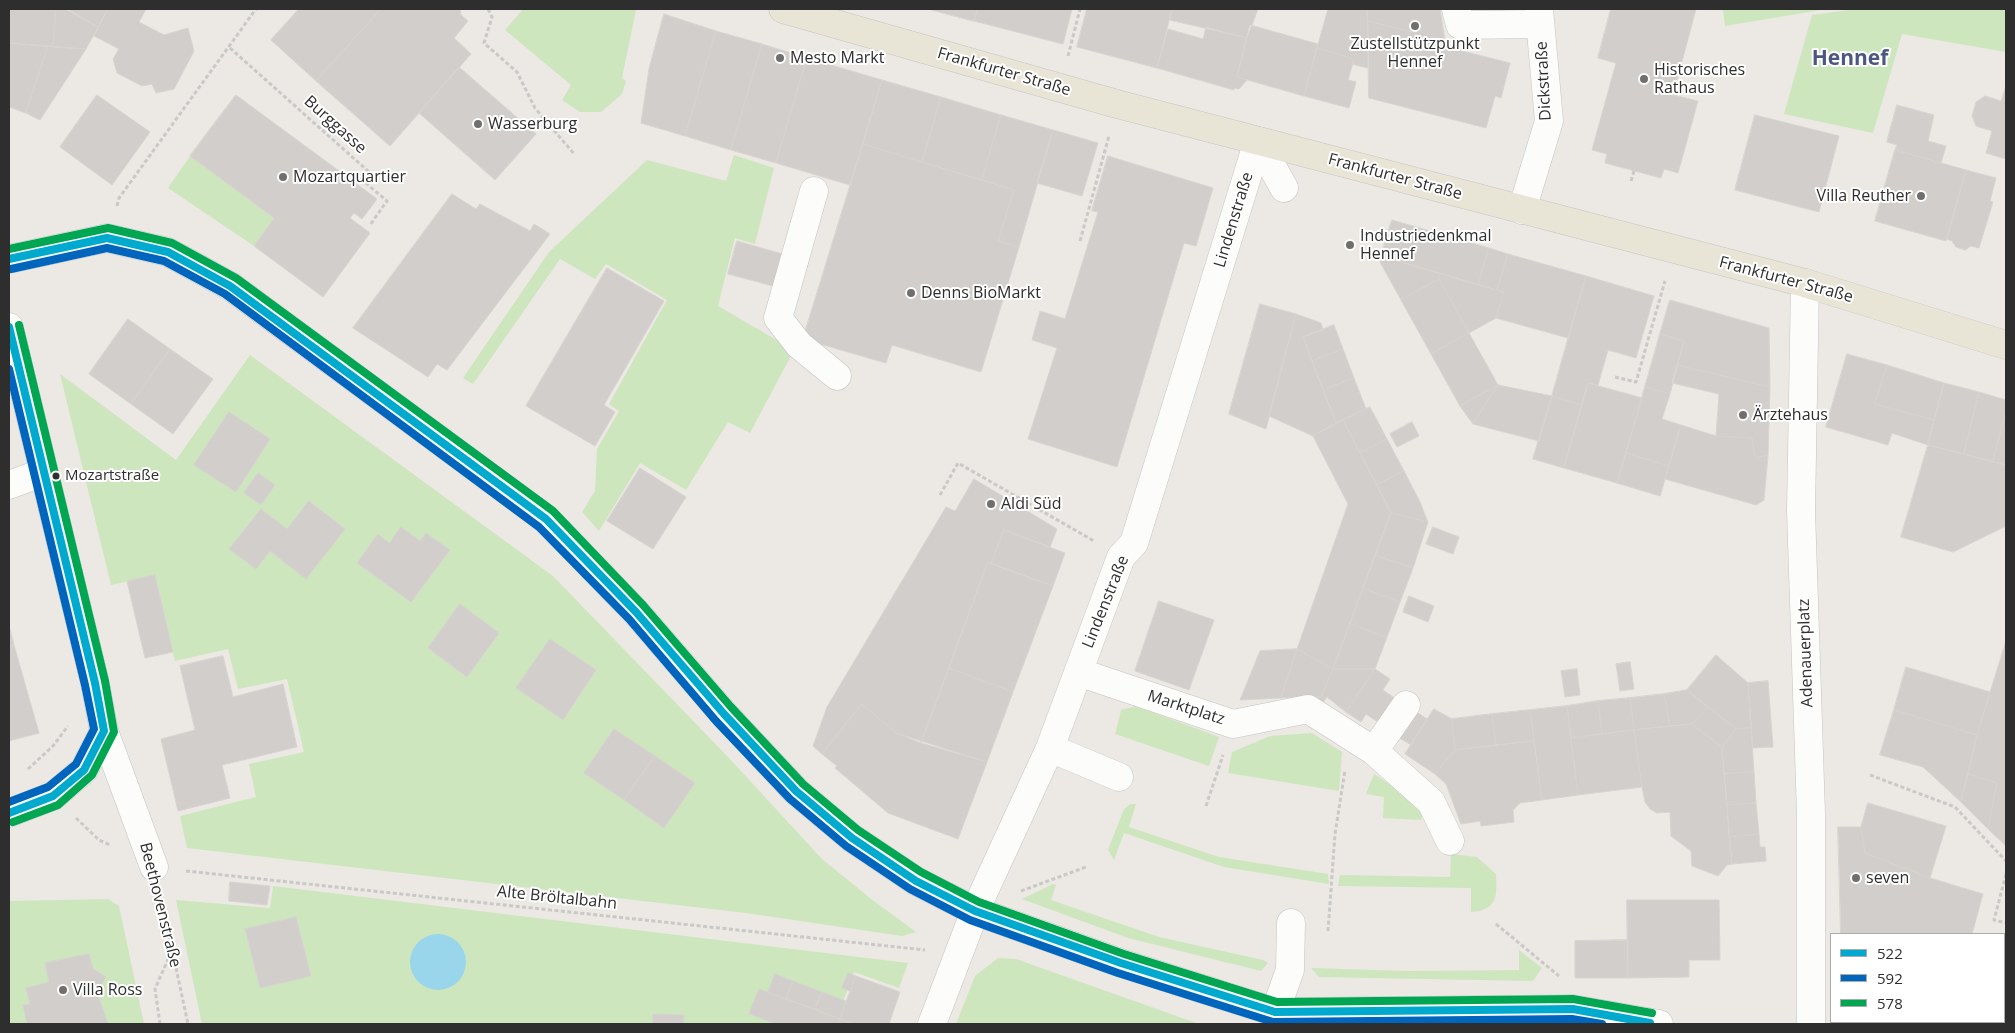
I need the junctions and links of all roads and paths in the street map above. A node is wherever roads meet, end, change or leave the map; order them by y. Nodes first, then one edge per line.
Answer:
1 (256, 9) edge
2 (488, 9) edge
3 (783, 9) edge
4 (1080, 9) edge
5 (1456, 9) edge
6 (1540, 17) edge
7 (230, 48) junction
8 (1060, 88) junction
9 (1118, 104) junction
10 (1258, 142) junction
11 (575, 155) dead end
12 (1634, 171) dead end
13 (1631, 181) dead end
14 (1284, 188) dead end
15 (814, 191) dead end
16 (1522, 210) junction
17 (370, 225) dead end
18 (107, 238) junction
19 (1080, 241) dead end
20 (1674, 249) junction
21 (9, 258) edge
22 (1804, 283) junction
23 (9, 327) edge
24 (2006, 345) edge
25 (837, 376) dead end
26 (1616, 377) dead end
27 (44, 472) junction
28 (9, 486) edge
29 (940, 495) dead end
30 (1121, 557) junction
31 (1078, 672) junction
32 (95, 683) junction
33 (1406, 704) dead end
34 (1233, 724) junction
35 (104, 731) junction
36 (1363, 744) junction
37 (1050, 748) junction
38 (28, 769) junction
39 (22, 772) dead end
40 (1870, 775) dead end
41 (1119, 777) dead end
42 (53, 796) junction
43 (1206, 806) dead end
44 (9, 813) edge
45 (1450, 841) dead end
46 (2006, 861) edge
47 (154, 867) junction
48 (1086, 867) dead end
49 (2006, 874) edge
50 (983, 913) junction
51 (1291, 923) dead end
52 (2006, 923) edge
53 (1496, 924) dead end
54 (1328, 931) dead end
55 (172, 950) junction
56 (958, 954) junction
57 (1573, 1009) junction
58 (1275, 1012) junction
59 (160, 1024) edge
60 (188, 1024) edge
61 (932, 1024) edge
62 (1653, 1024) edge
63 (1811, 1024) edge

1 - 7 path
2 - 11 path
3 - 8 main road, Frankfurter Straße
4 - 8 path
5 - 6 street
6 - 16 street, Dickstraße
7 - 17 path, Burggasse
7 - 18 path
8 - 9 main road, Frankfurter Straße
9 - 10 main road, Frankfurter Straße
9 - 19 path
10 - 14 street
10 - 16 main road, Frankfurter Straße
10 - 30 street, Lindenstraße
12 - 13 path
15 - 25 street
16 - 20 main road, Frankfurter Straße
18 - 21 street
18 - 50 street
20 - 22 main road, Frankfurter Straße
20 - 26 path
22 - 24 main road, Frankfurter Straße
22 - 63 street, Adenauerplatz
23 - 27 street, Beethovenstraße
27 - 28 street
27 - 32 street, Beethovenstraße
29 - 30 path
30 - 31 street, Lindenstraße
31 - 34 street, Marktplatz
31 - 37 street, Lindenstraße
32 - 35 street, Beethovenstraße
32 - 38 path
33 - 36 street
34 - 36 street, Marktplatz
34 - 43 path
35 - 42 street
35 - 47 street, Beethovenstraße
36 - 45 street, Marktplatz
36 - 54 path
37 - 41 street
37 - 50 street, Lindenstraße
38 - 39 path
38 - 42 path, Alte Bröltalbahn
40 - 46 path
42 - 44 street
42 - 47 path, Alte Bröltalbahn
47 - 55 path, Beethovenstraße
47 - 56 path, Alte Bröltalbahn
48 - 50 path
49 - 52 path
50 - 56 street, Lindenstraße
50 - 58 street
51 - 58 street
53 - 57 path
55 - 59 path
55 - 60 path, Beethovenstraße
56 - 61 street, Lindenstraße
57 - 58 street
57 - 62 street

